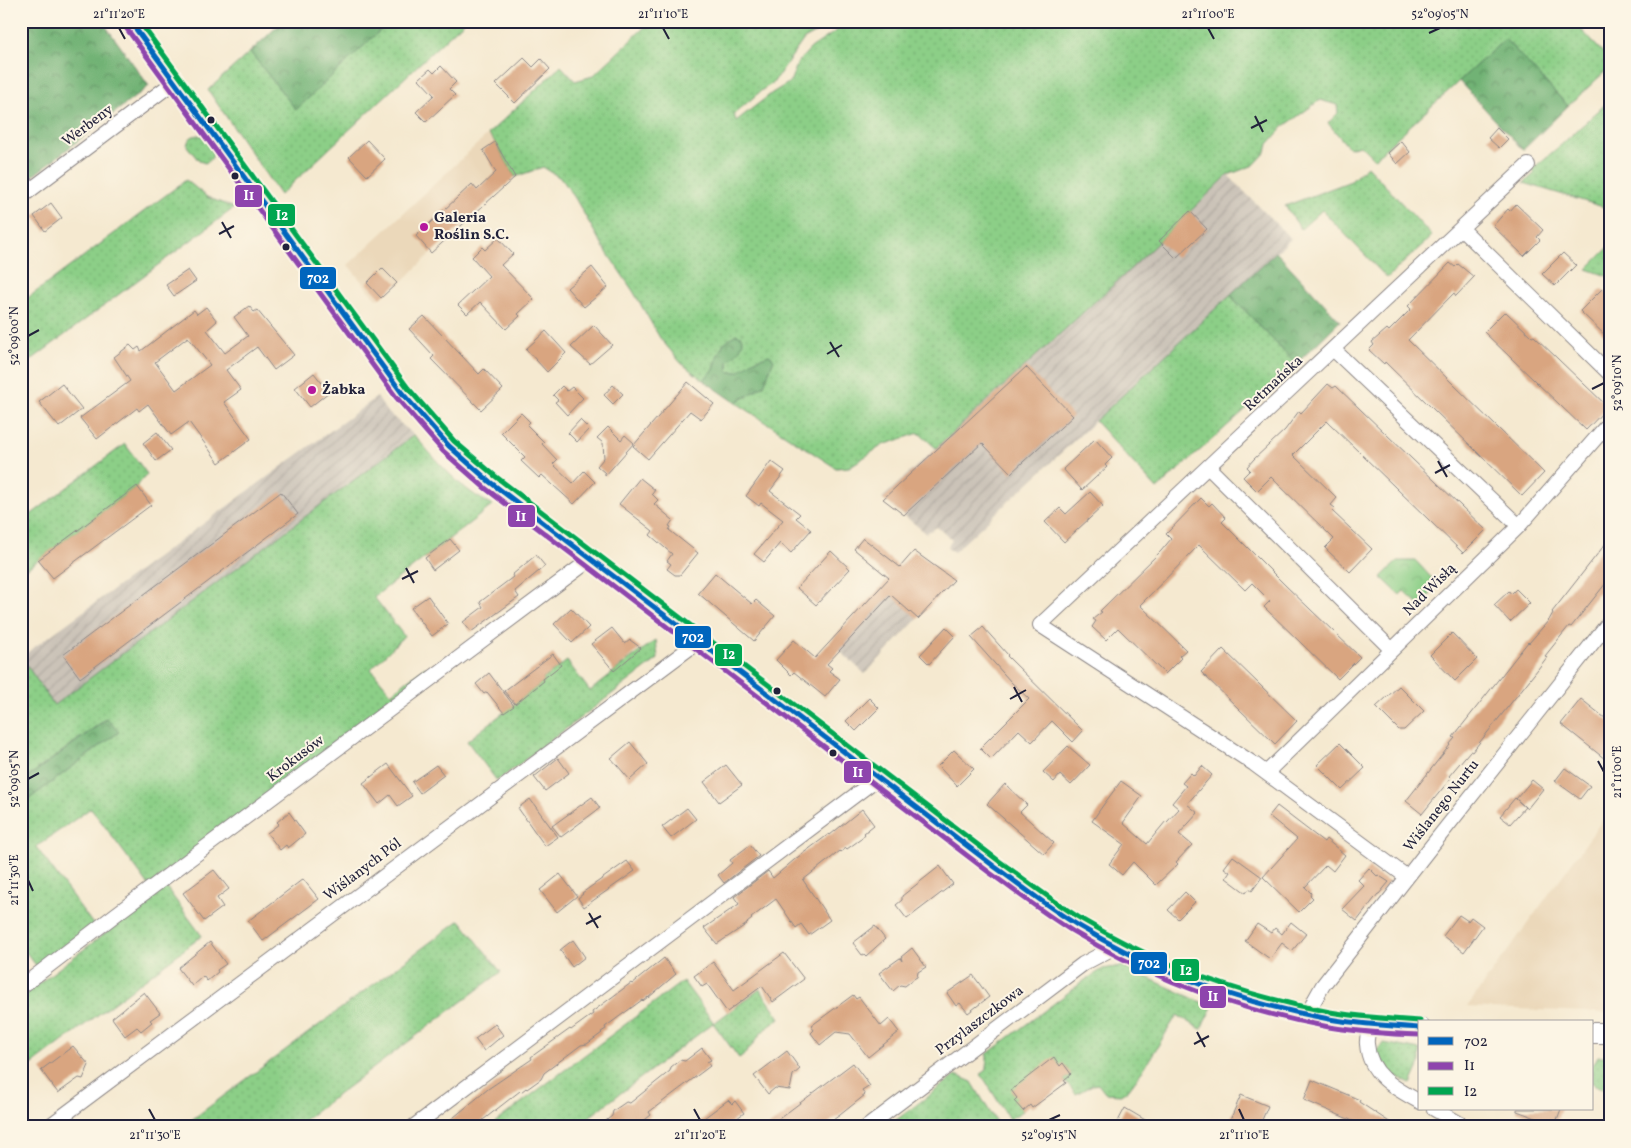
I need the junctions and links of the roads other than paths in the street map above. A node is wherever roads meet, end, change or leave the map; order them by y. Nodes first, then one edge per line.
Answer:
1 (130, 21) edge
2 (174, 82) junction
3 (1528, 165) dead end
4 (21, 197) edge
5 (1462, 228) junction
6 (1334, 350) junction
7 (1610, 374) edge
8 (1610, 422) edge
9 (1208, 467) junction
10 (1519, 526) junction
11 (591, 559) junction
12 (1610, 621) edge
13 (699, 641) junction
14 (1392, 650) junction
15 (1266, 773) junction
16 (878, 778) junction
17 (1406, 877) junction
18 (1115, 946) junction
19 (21, 987) edge
20 (1308, 1016) junction
21 (1370, 1025) junction
22 (1418, 1028) edge
23 (1594, 1032) edge
24 (1610, 1033) edge
25 (1418, 1101) edge
26 (1436, 1110) edge
27 (48, 1127) edge
28 (414, 1127) edge
29 (867, 1127) edge
30 (1466, 1127) edge

1 - 2 main road
2 - 4 street, Werbeny
2 - 11 main road
3 - 5 street, Retmańska
5 - 6 street, Retmańska
5 - 7 street
6 - 9 street, Retmańska
6 - 10 street
8 - 10 street, Nad Wisłą
9 - 14 street
9 - 15 street, Retmańska
10 - 14 street, Nad Wisłą
11 - 13 main road
11 - 19 street, Krokusów
12 - 17 street, Wiślanego Nurtu
13 - 16 main road
13 - 27 street, Wiślanych Pól
14 - 15 street, Nad Wisłą
15 - 17 street
16 - 18 main road
16 - 28 street
17 - 20 street, Wiślanego Nurtu
18 - 20 main road
18 - 29 street, Przylaszczkowa
20 - 21 main road
21 - 22 main road
21 - 25 street
23 - 24 main road
26 - 30 street

